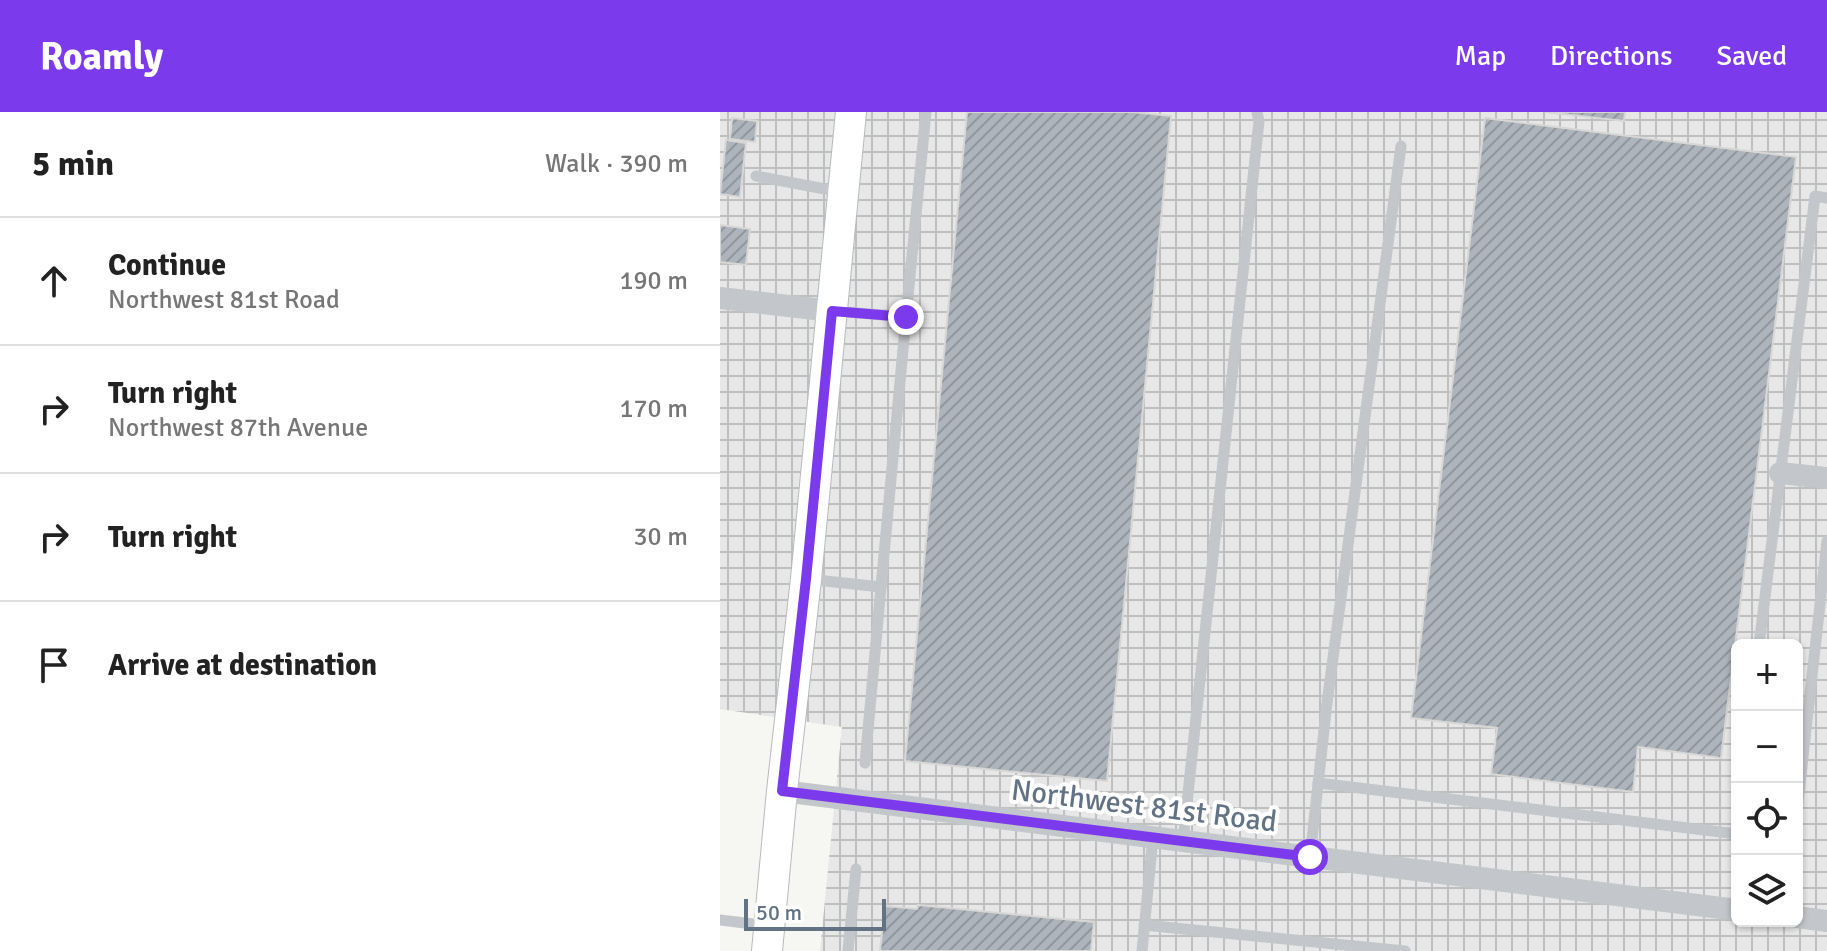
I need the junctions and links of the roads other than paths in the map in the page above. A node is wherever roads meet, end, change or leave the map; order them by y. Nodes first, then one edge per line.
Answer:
1 (851, 112) edge
2 (926, 112) edge
3 (1257, 112) edge
4 (1401, 146) dead end
5 (756, 176) dead end
6 (843, 190) junction
7 (1827, 198) edge
8 (720, 298) edge
9 (832, 311) junction
10 (906, 317) junction
11 (1780, 473) junction
12 (1827, 478) edge
13 (1827, 541) edge
14 (806, 579) junction
15 (881, 587) junction
16 (1760, 639) edge
17 (865, 763) dead end
18 (1318, 783) junction
19 (1800, 783) edge
20 (782, 791) junction
21 (1731, 830) edge
22 (1153, 837) junction
23 (1183, 841) junction
24 (1310, 857) junction
25 (856, 869) dead end
26 (1731, 909) edge
27 (1803, 918) edge
28 (720, 920) edge
29 (1827, 921) edge
30 (1144, 925) junction
31 (768, 938) edge
32 (848, 951) edge
33 (1142, 951) edge
34 (1405, 951) edge

1 - 6 main road
2 - 10 lane
3 - 23 lane
4 - 18 lane
5 - 6 lane
6 - 9 main road
7 - 11 lane
8 - 9 street
9 - 10 lane
9 - 14 main road
10 - 15 lane
11 - 12 street
11 - 16 lane
13 - 19 lane
14 - 15 lane
14 - 20 main road
15 - 17 lane
18 - 21 lane
18 - 24 lane
20 - 22 street, Northwest 81st Road
20 - 31 main road
22 - 23 street, Northwest 81st Road
22 - 30 lane
23 - 24 street, Northwest 81st Road
24 - 26 street, Northwest 81st Road
25 - 32 lane
27 - 29 street
28 - 31 lane
30 - 33 lane
30 - 34 lane

